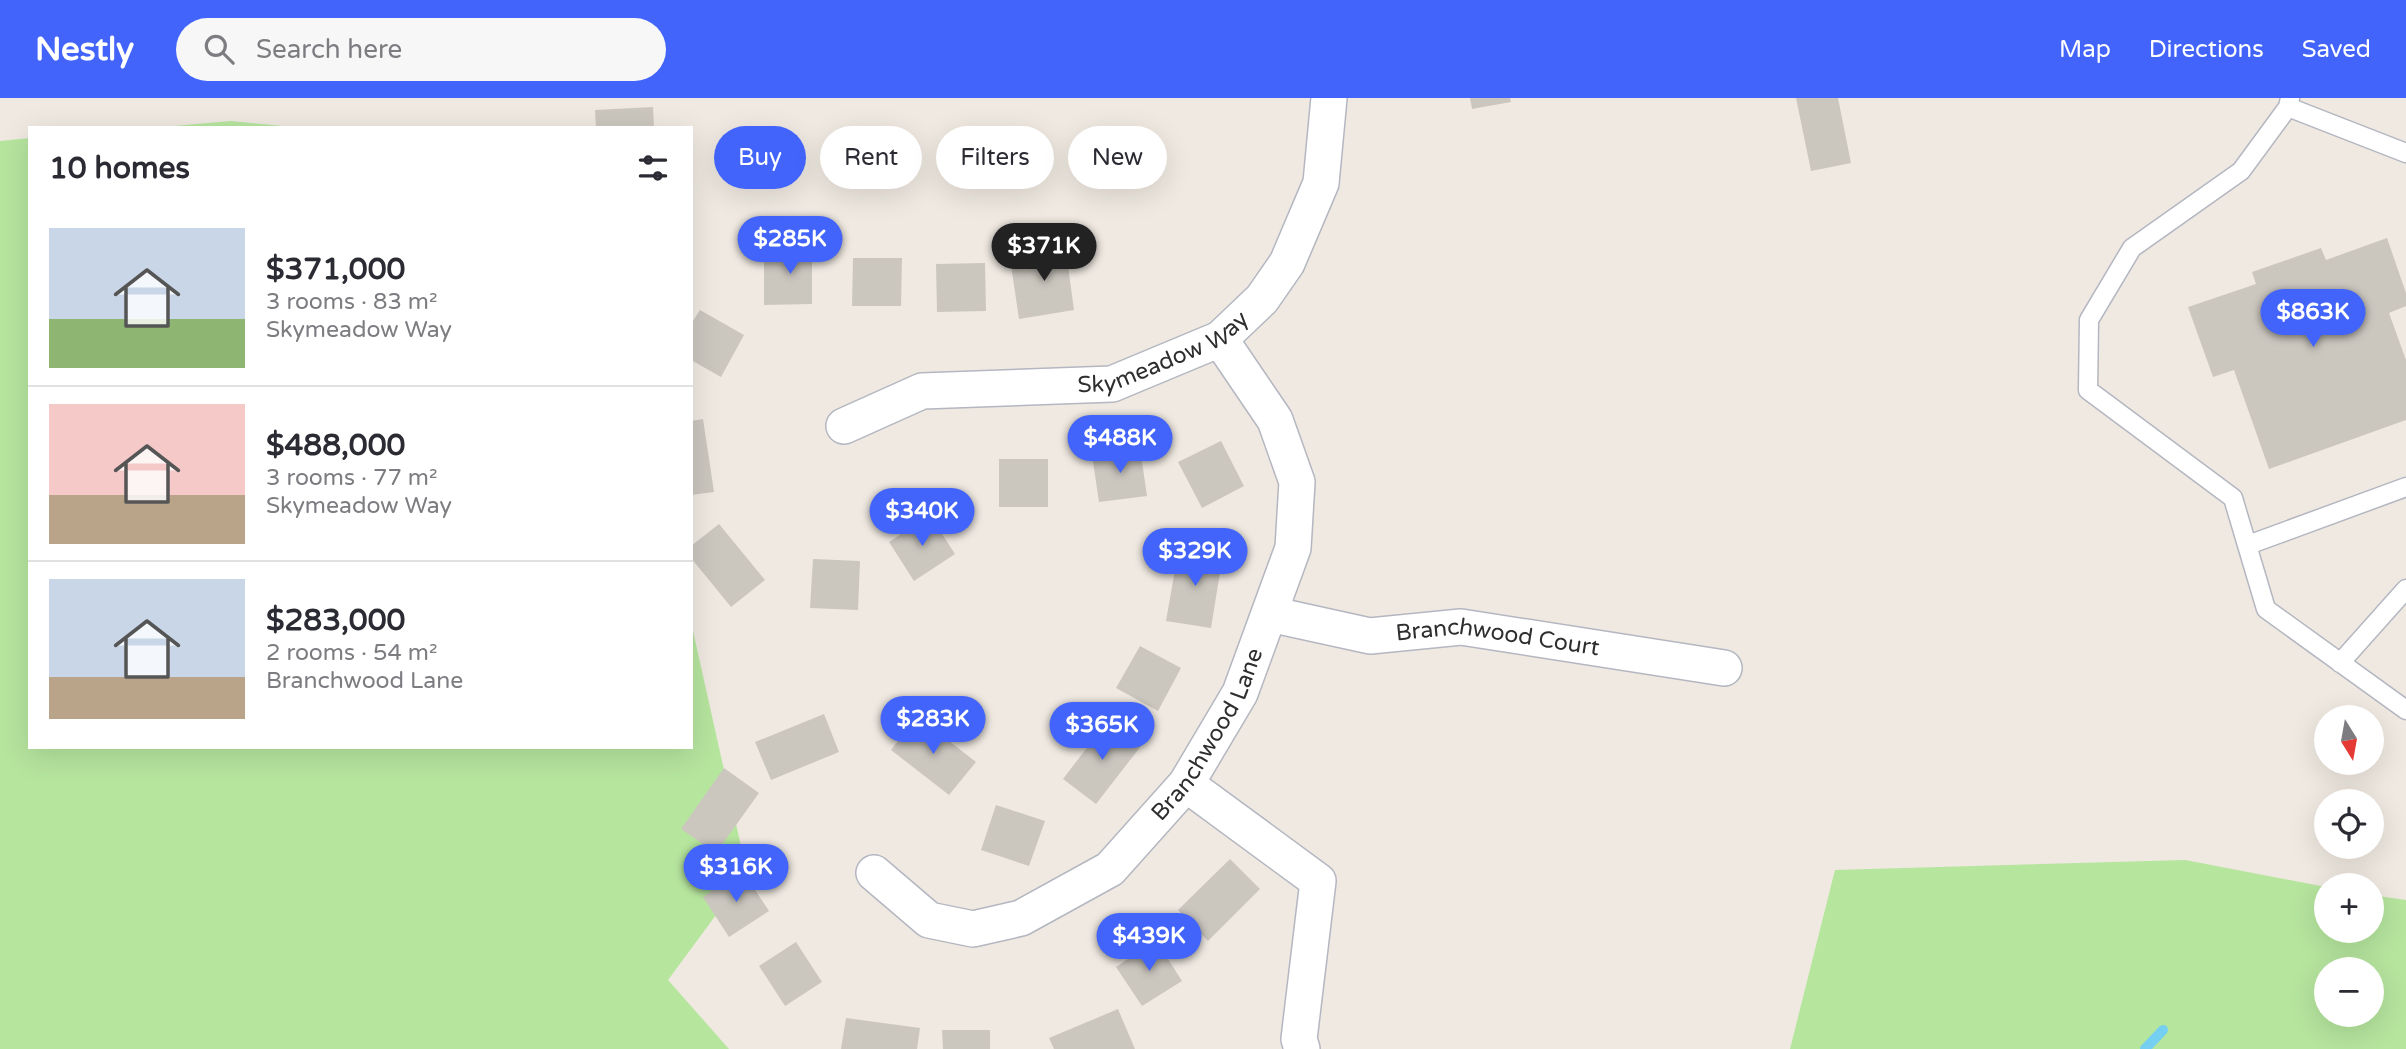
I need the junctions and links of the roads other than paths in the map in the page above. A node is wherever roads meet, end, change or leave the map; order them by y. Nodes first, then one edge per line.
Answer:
1 (1329, 98) edge
2 (2289, 103) edge
3 (2406, 153) edge
4 (1220, 339) junction
5 (844, 426) dead end
6 (2406, 486) edge
7 (2248, 545) junction
8 (2406, 589) edge
9 (1270, 614) junction
10 (2340, 663) junction
11 (1724, 668) dead end
12 (2406, 710) edge
13 (1186, 783) junction
14 (874, 873) dead end
15 (1302, 1049) edge

1 - 4 street, Skymeadow Way
2 - 3 lane
2 - 7 lane
4 - 5 street, Skymeadow Way
4 - 9 street, Branchwood Lane
6 - 7 lane
7 - 10 lane
8 - 10 lane
9 - 11 street, Branchwood Court
9 - 13 street, Branchwood Lane
10 - 12 lane
13 - 14 street, Branchwood Lane
13 - 15 street

